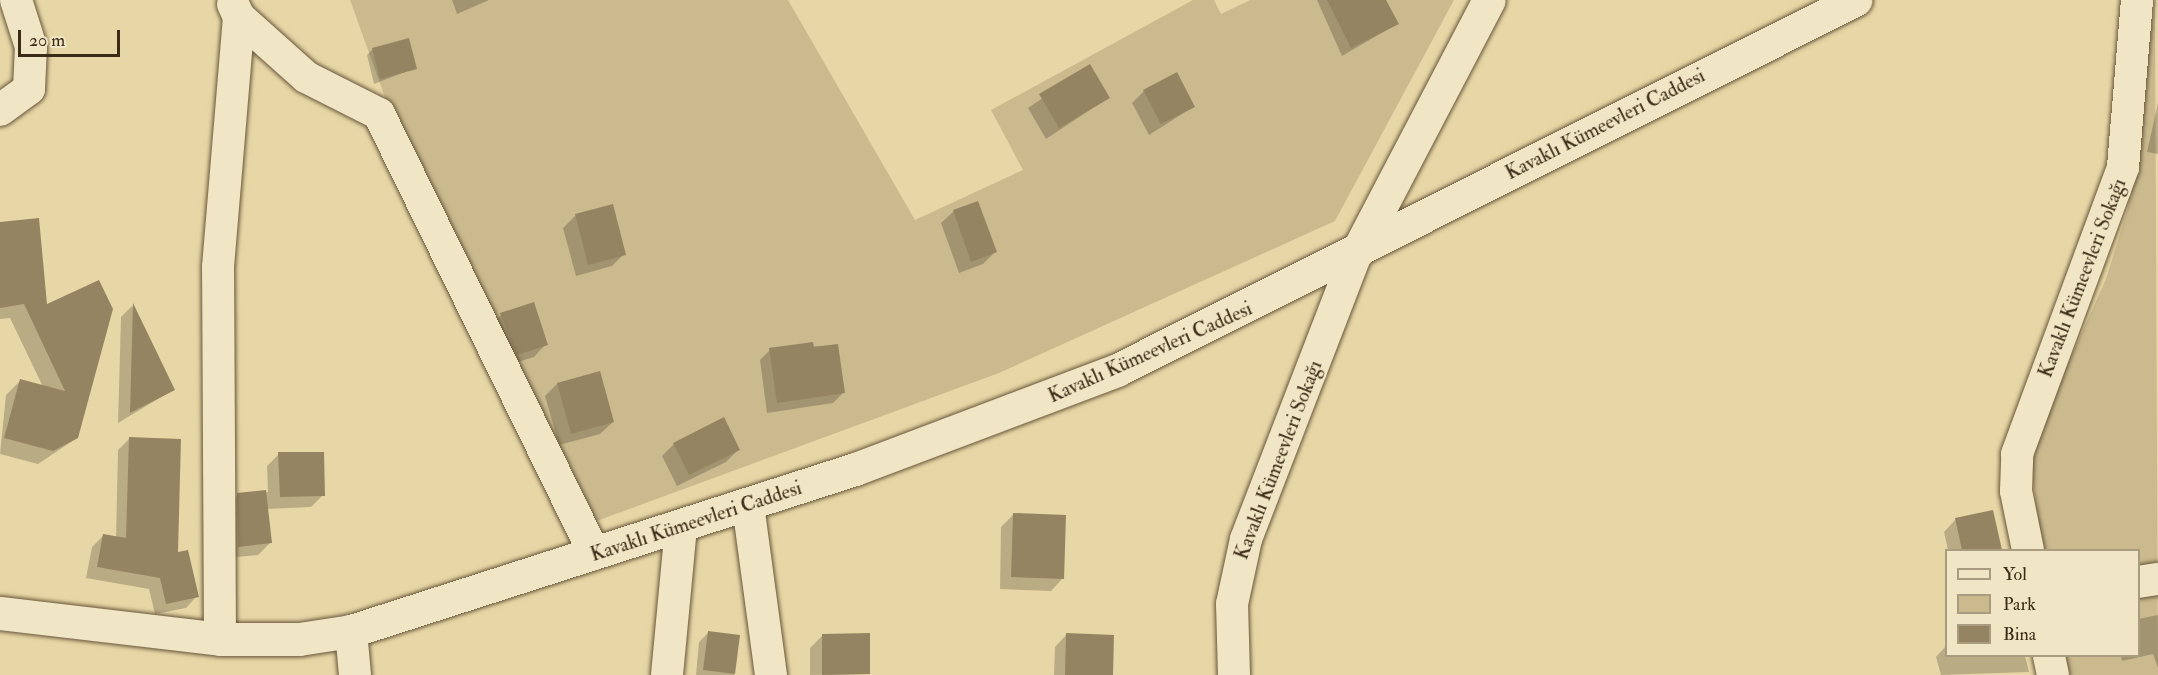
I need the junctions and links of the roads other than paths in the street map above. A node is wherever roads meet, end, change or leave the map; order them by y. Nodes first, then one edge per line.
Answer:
1 (16, 0) edge
2 (1489, 0) edge
3 (1855, 0) edge
4 (2137, 0) edge
5 (235, 9) edge
6 (0, 110) edge
7 (1357, 252) junction
8 (748, 505) junction
9 (681, 526) junction
10 (2028, 549) edge
11 (595, 554) junction
12 (2158, 579) edge
13 (2140, 582) edge
14 (0, 613) edge
15 (351, 631) junction
16 (220, 639) junction
17 (2049, 657) edge
18 (355, 675) edge
19 (667, 675) edge
20 (771, 675) edge
21 (1234, 675) edge
22 (2053, 675) edge

1 - 6 street
2 - 7 street
3 - 7 street, Kavaklı Kümeevleri Caddesi
4 - 10 street, Kavaklı Kümeevleri Sokağı
5 - 11 street
5 - 16 street
7 - 8 street, Kavaklı Kümeevleri Caddesi
7 - 21 street, Kavaklı Kümeevleri Sokağı
8 - 9 street, Kavaklı Kümeevleri Caddesi
8 - 20 street
9 - 11 street, Kavaklı Kümeevleri Caddesi
9 - 19 street
11 - 15 street, Kavaklı Kümeevleri Caddesi
12 - 13 street
14 - 16 street, Kavaklı Kümeevleri Caddesi
15 - 16 street, Kavaklı Kümeevleri Caddesi
15 - 18 street
17 - 22 street

